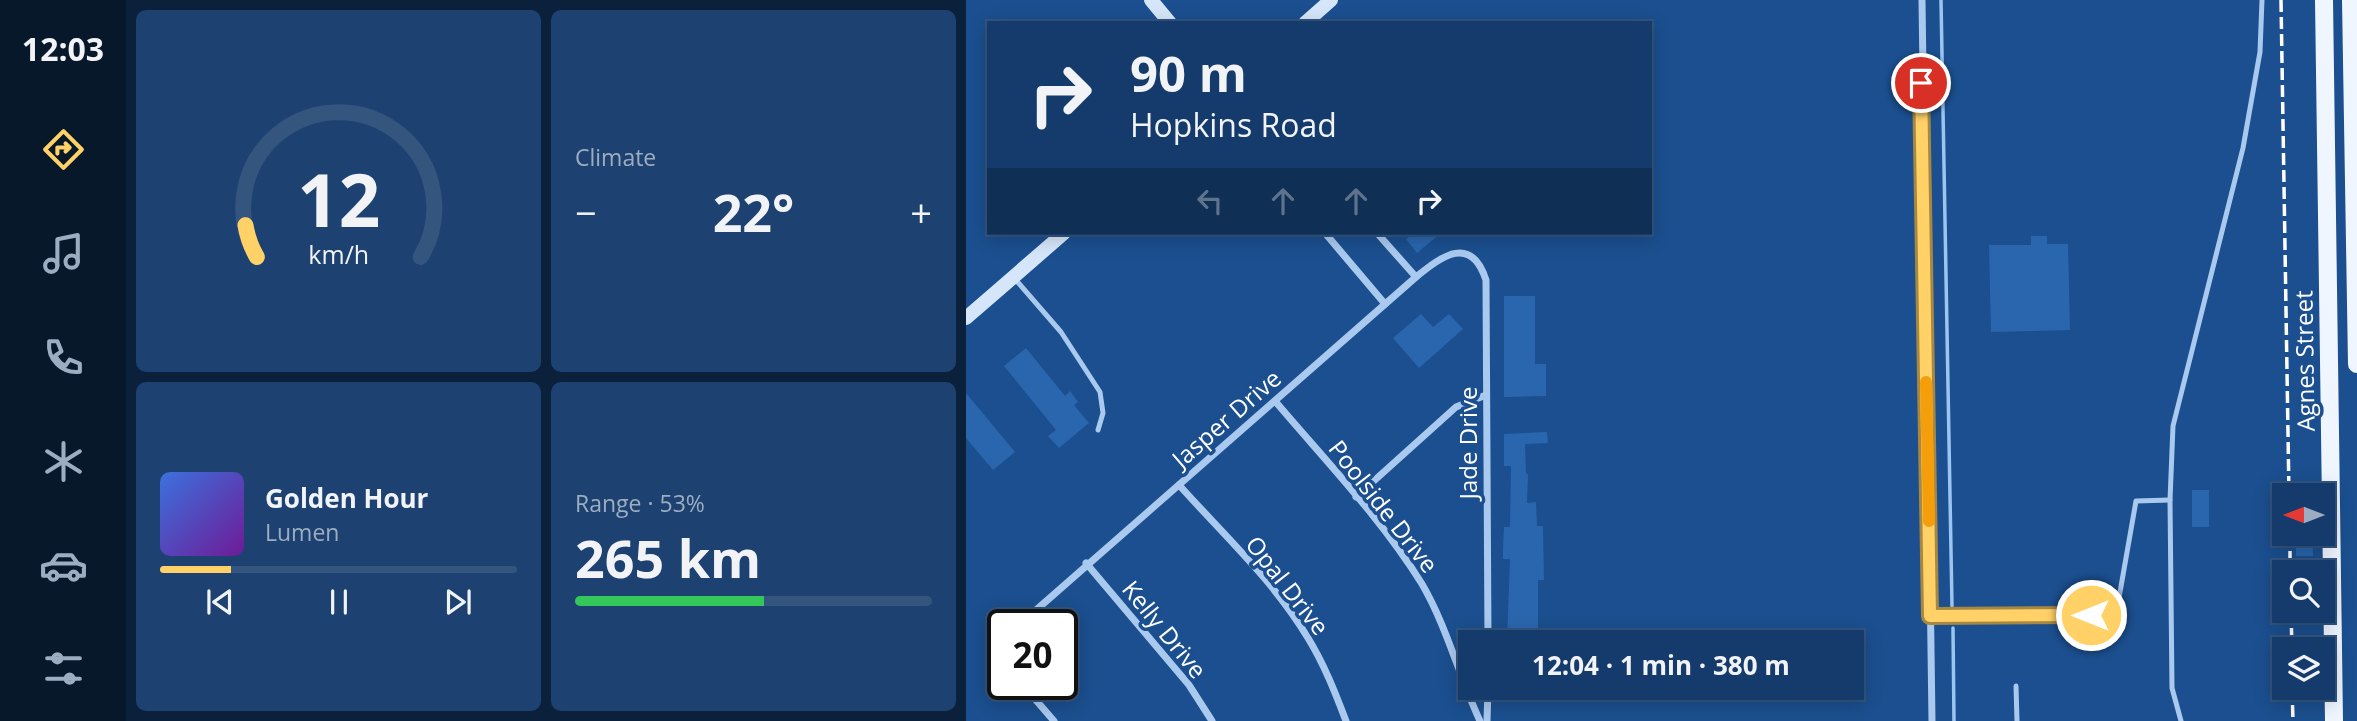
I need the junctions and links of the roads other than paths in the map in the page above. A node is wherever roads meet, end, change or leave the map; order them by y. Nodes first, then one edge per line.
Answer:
1 (1151, 0) edge
2 (1332, 0) edge
3 (1922, 0) edge
4 (2262, 0) edge
5 (2324, 0) edge
6 (2351, 0) edge
7 (1168, 21) edge
8 (1307, 21) edge
9 (1062, 235) edge
10 (1327, 235) edge
11 (1379, 235) edge
12 (1464, 254) joint
13 (1416, 276) junction
14 (1013, 277) junction
15 (1385, 303) junction
16 (966, 317) edge
17 (2357, 365) edge
18 (1486, 395) junction
19 (1275, 401) junction
20 (1098, 430) dead end
21 (1179, 485) junction
22 (1356, 496) junction
23 (2170, 500) junction
24 (1086, 563) junction
25 (1036, 609) edge
26 (1930, 616) junction
27 (1488, 630) edge
28 (2016, 686) dead end
29 (1036, 700) edge
30 (1488, 700) edge
31 (1054, 721) edge
32 (1212, 721) edge
33 (1346, 721) edge
34 (1480, 721) edge
35 (1488, 721) edge
36 (1932, 721) edge
37 (2017, 721) edge
38 (2181, 721) edge
39 (2334, 721) edge

1 - 7 street
2 - 8 street
3 - 26 street
4 - 23 lane
5 - 39 main road, Agnes Street
6 - 17 main road
9 - 14 street
10 - 15 street
11 - 13 street
12 - 13 street, Jasper Drive
12 - 18 street, Jade Drive
13 - 15 street, Jasper Drive
14 - 16 street
14 - 20 lane
15 - 19 street, Jasper Drive
18 - 22 street
18 - 27 street, Jade Drive
19 - 21 street, Jasper Drive
19 - 22 street, Poolside Drive
21 - 24 street, Jasper Drive
21 - 33 street, Opal Drive
22 - 34 street, Poolside Drive
23 - 26 lane
23 - 38 lane
24 - 25 street, Jasper Drive
24 - 32 street, Kelly Drive
26 - 36 street
28 - 37 lane
29 - 31 street
30 - 35 street

